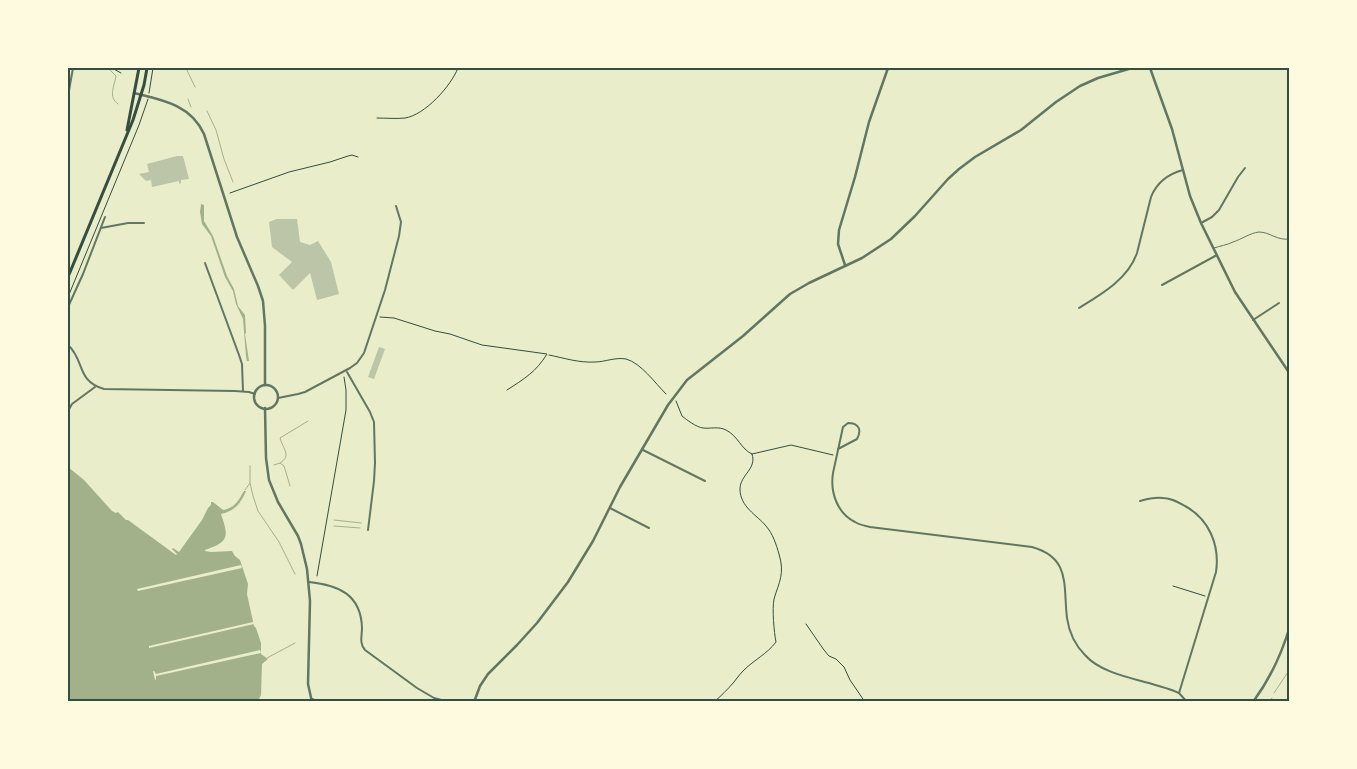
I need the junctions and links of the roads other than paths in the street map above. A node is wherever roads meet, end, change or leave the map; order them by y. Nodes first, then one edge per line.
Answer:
1 (73, 68) edge
2 (139, 68) edge
3 (147, 68) edge
4 (888, 68) edge
5 (1132, 68) edge
6 (1150, 68) edge
7 (134, 93) junction
8 (141, 94) junction
9 (68, 96) edge
10 (125, 138) junction
11 (1245, 168) dead end
12 (1183, 170) junction
13 (396, 206) dead end
14 (105, 217) dead end
15 (144, 223) dead end
16 (1202, 223) junction
17 (101, 228) junction
18 (1290, 239) edge
19 (1213, 248) junction
20 (1217, 255) junction
21 (206, 263) dead end
22 (845, 265) junction
23 (68, 277) edge
24 (1162, 285) dead end
25 (1279, 303) dead end
26 (68, 307) edge
27 (1079, 308) dead end
28 (1253, 320) junction
29 (68, 345) edge
30 (1288, 368) edge
31 (346, 371) junction
32 (1290, 374) edge
33 (265, 385) junction
34 (95, 387) junction
35 (243, 391) junction
36 (255, 394) junction
37 (278, 398) junction
38 (265, 408) junction
39 (68, 411) edge
40 (838, 449) junction
41 (642, 450) junction
42 (705, 481) dead end
43 (1140, 501) dead end
44 (610, 508) junction
45 (649, 528) dead end
46 (368, 530) dead end
47 (309, 582) junction
48 (1290, 626) edge
49 (1179, 693) junction
50 (312, 700) edge
51 (320, 702) edge
52 (449, 702) edge
53 (474, 702) edge
54 (1187, 702) edge
55 (1254, 702) edge

1 - 9 street
2 - 7 main road
3 - 8 main road
4 - 22 street
5 - 22 street
6 - 12 street
7 - 8 street
7 - 10 main road
8 - 10 main road
8 - 33 street
10 - 23 main road
11 - 16 street
12 - 16 street
12 - 27 street
13 - 31 street
14 - 17 street
15 - 17 street
16 - 19 street
17 - 26 street
18 - 19 lane
19 - 20 street
20 - 24 street
20 - 28 street
21 - 35 street
22 - 41 street
25 - 28 street
28 - 30 street
29 - 34 street
30 - 32 street
31 - 37 street
31 - 46 street
33 - 36 street
33 - 37 street
34 - 35 street
34 - 39 street
35 - 36 street
36 - 38 street
37 - 38 street
38 - 47 street
40 - 40 street
40 - 49 street
41 - 42 street
41 - 44 street
43 - 49 street
44 - 45 street
44 - 53 street
47 - 50 street
47 - 52 street
48 - 55 street
49 - 54 street
50 - 51 street

